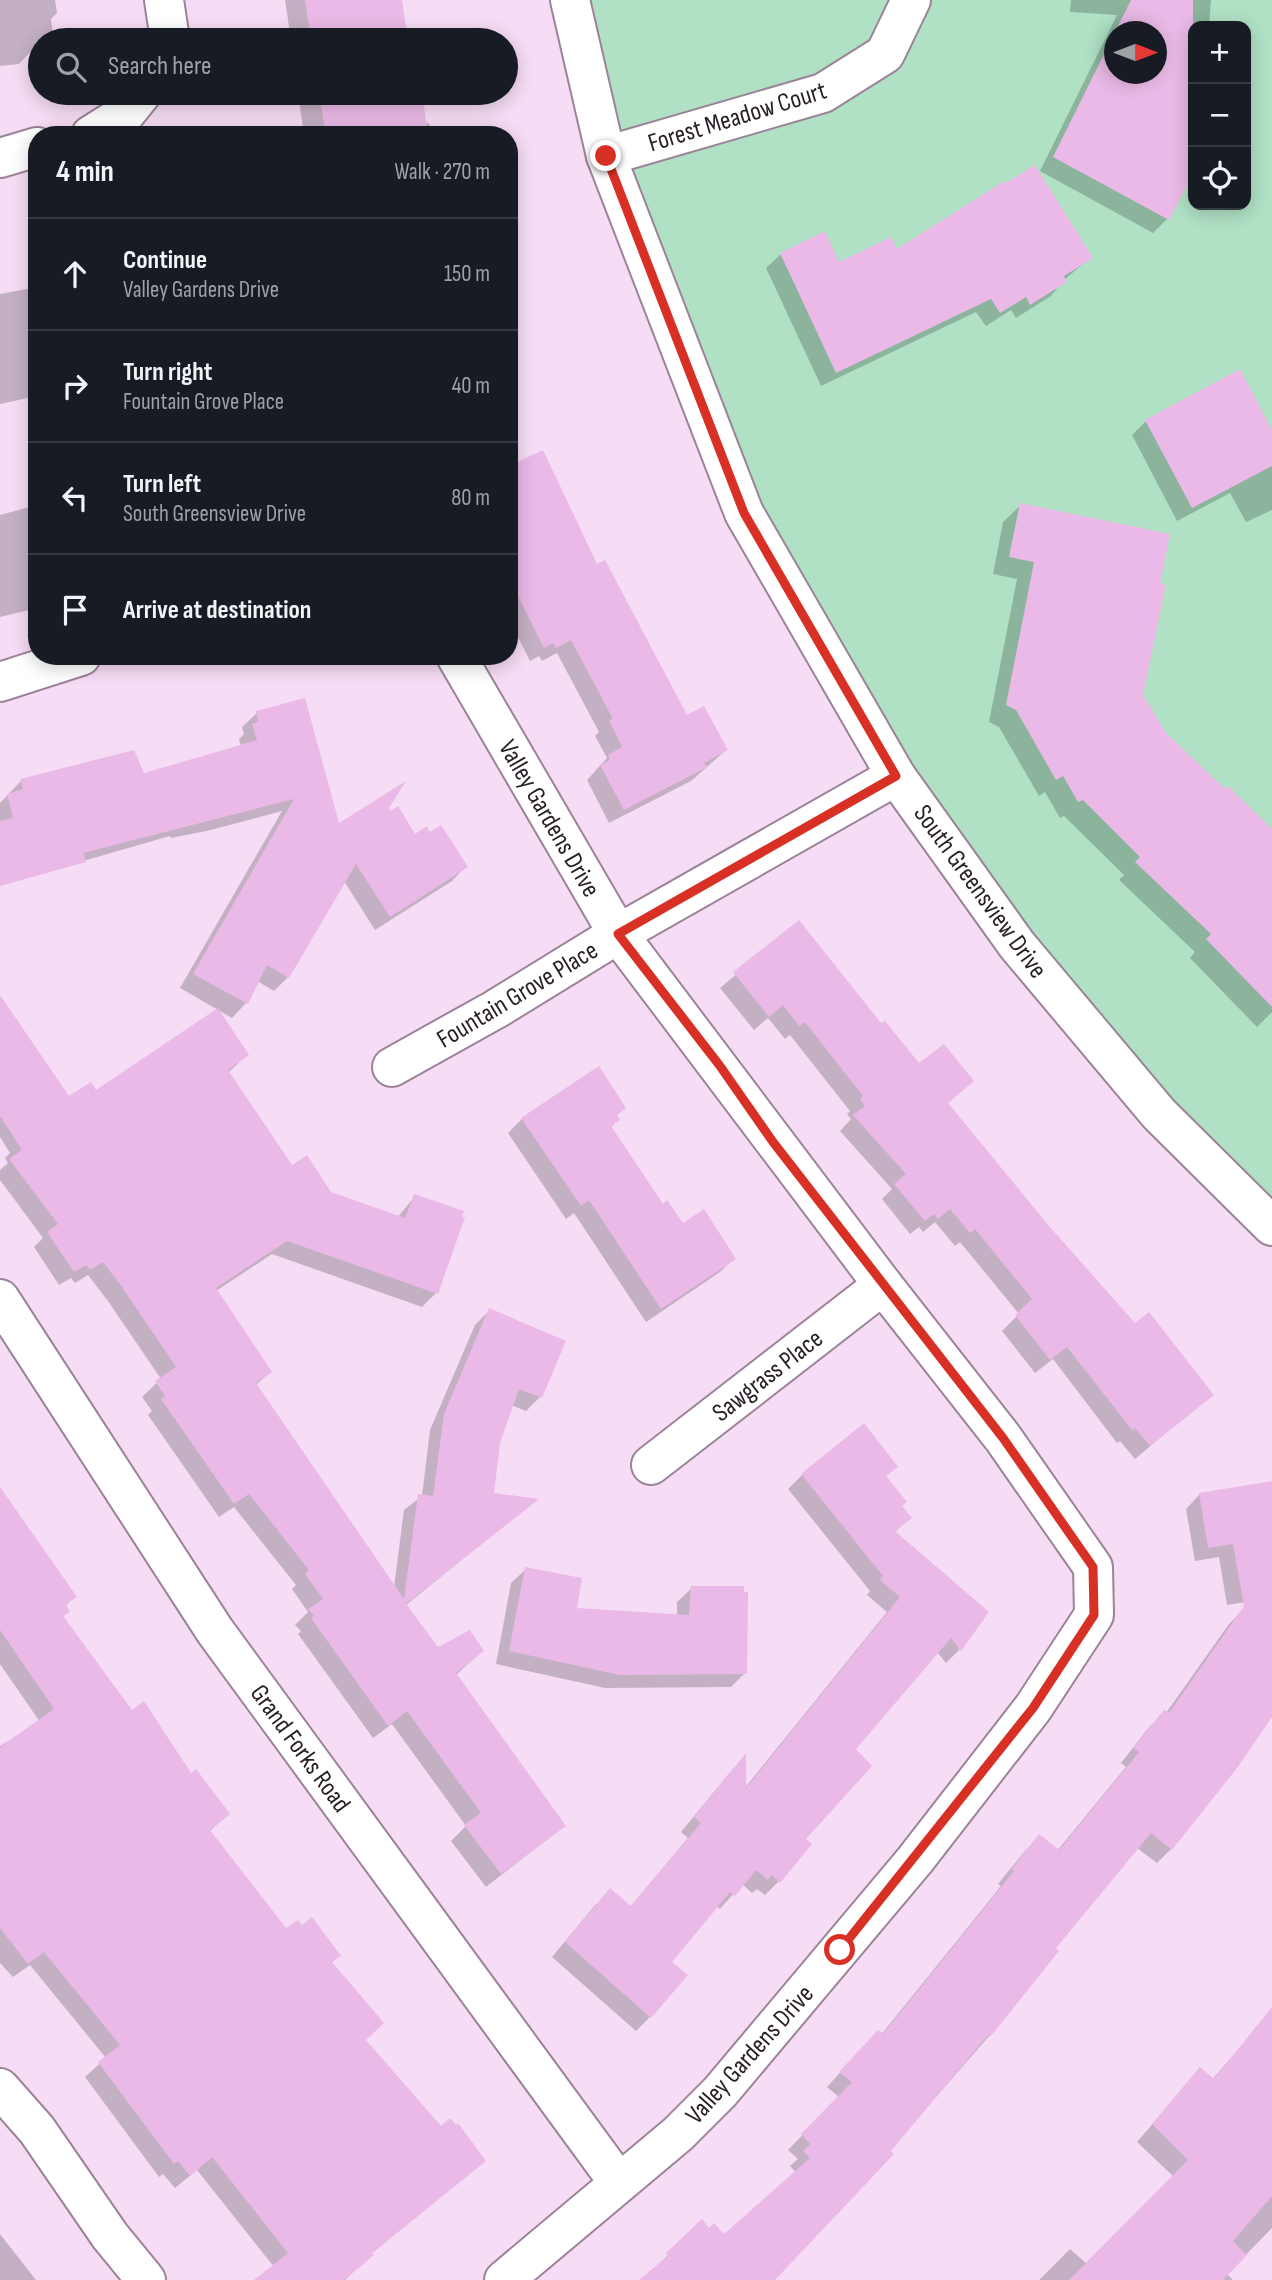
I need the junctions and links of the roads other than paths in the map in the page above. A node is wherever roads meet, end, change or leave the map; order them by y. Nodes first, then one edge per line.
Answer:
1 (164, 0) edge
2 (570, 0) edge
3 (911, 0) edge
4 (168, 28) edge
5 (132, 105) edge
6 (105, 126) edge
7 (28, 150) edge
8 (606, 156) junction
9 (0, 158) edge
10 (53, 665) edge
11 (461, 665) edge
12 (0, 682) edge
13 (896, 776) junction
14 (618, 934) junction
15 (392, 1067) dead end
16 (1272, 1226) edge
17 (883, 1285) junction
18 (0, 1299) edge
19 (651, 1465) dead end
20 (0, 2088) edge
21 (620, 2183) junction
22 (146, 2280) edge
23 (504, 2280) edge

1 - 4 street
2 - 8 street, South Greensview Drive
3 - 8 street, Forest Meadow Court
5 - 6 street
7 - 9 street
8 - 13 street, South Greensview Drive
10 - 12 street
11 - 14 street, Valley Gardens Drive
13 - 14 street, Fountain Grove Place
13 - 16 street, South Greensview Drive
14 - 15 street, Fountain Grove Place
14 - 17 street, Valley Gardens Drive
17 - 19 street, Sawgrass Place
17 - 21 street, Valley Gardens Drive
18 - 21 street, Grand Forks Road
20 - 22 street
21 - 23 street, Valley Gardens Drive

